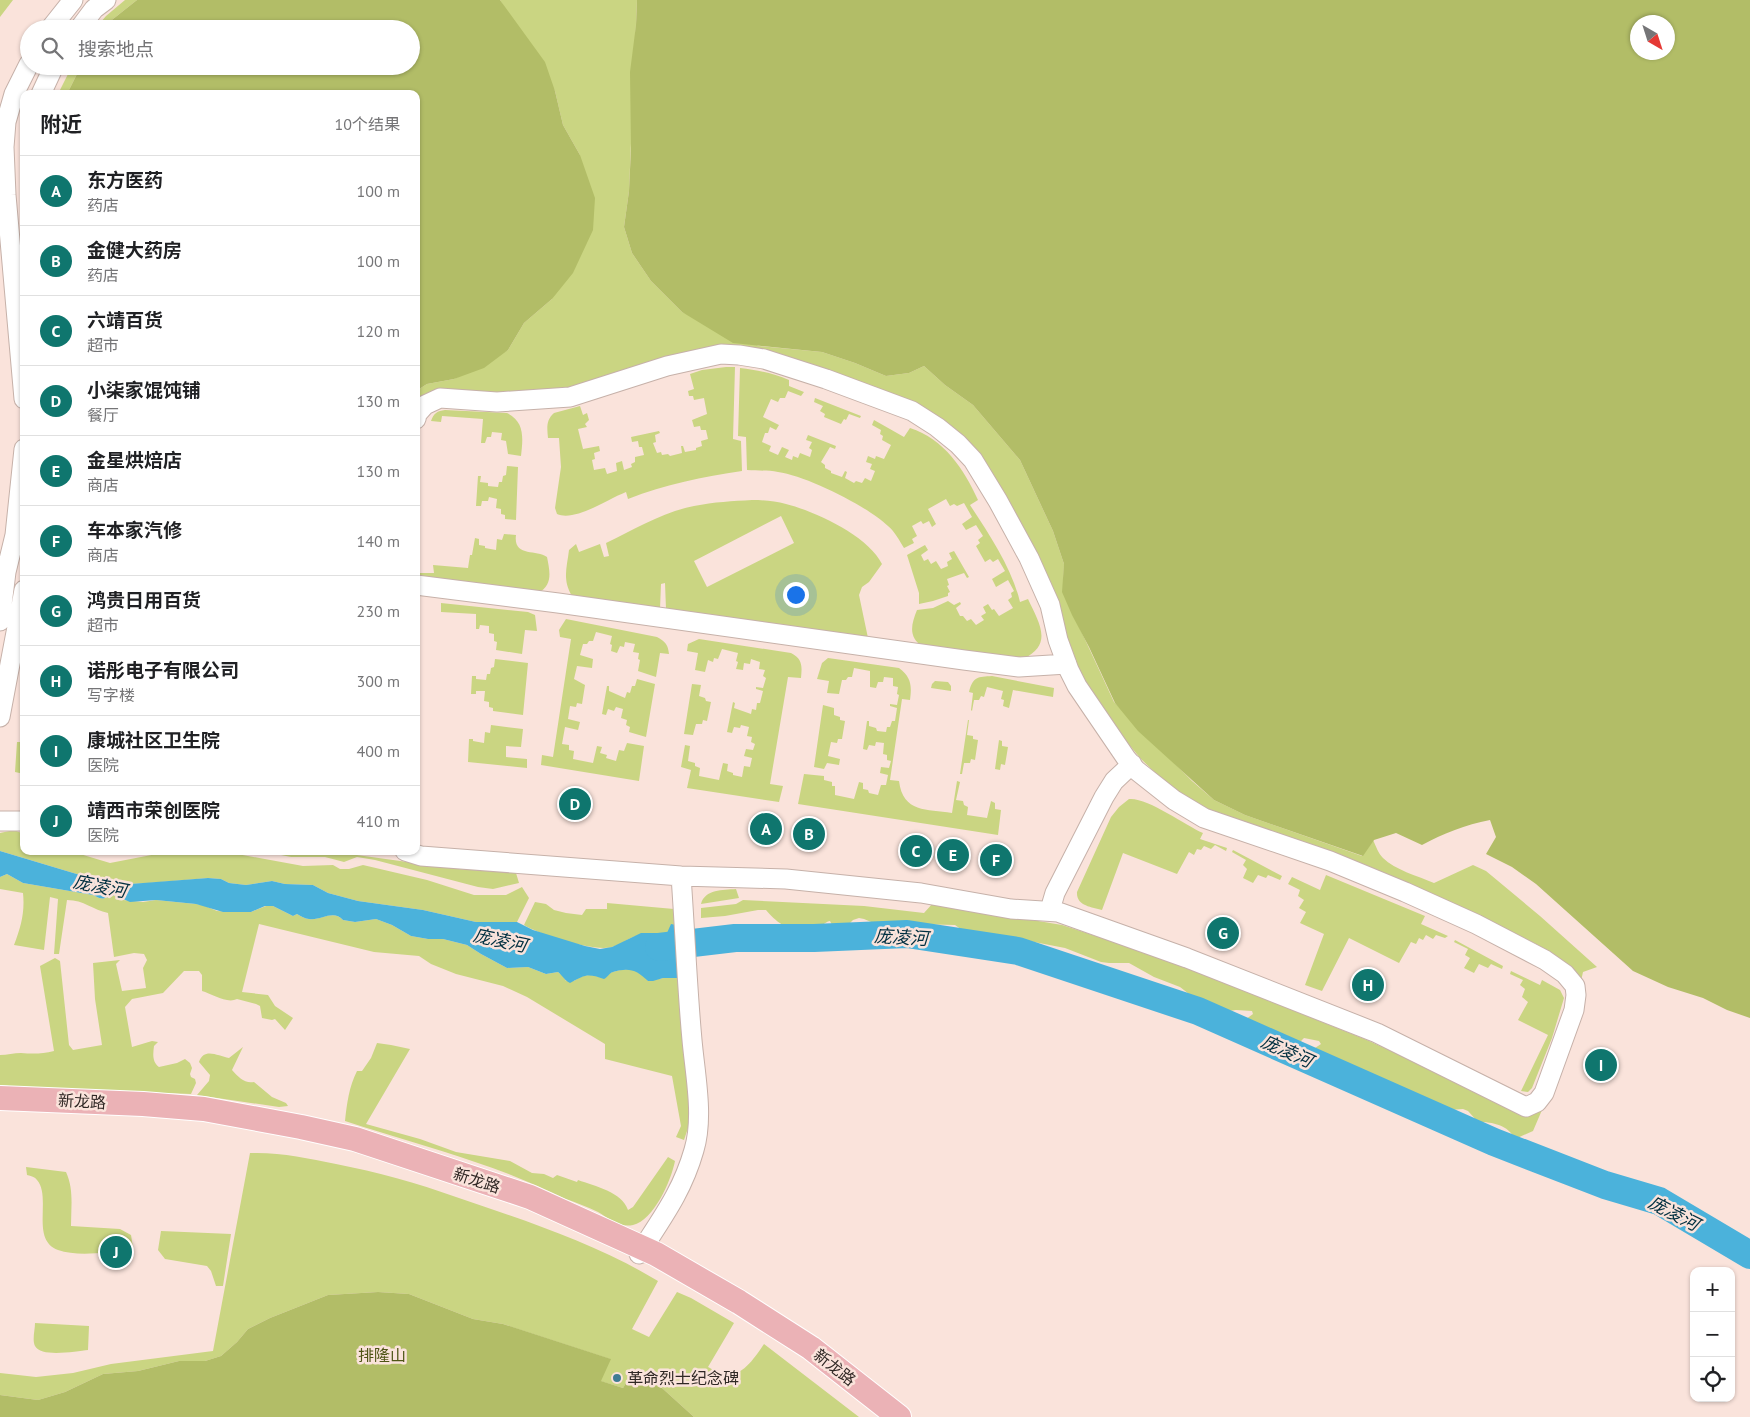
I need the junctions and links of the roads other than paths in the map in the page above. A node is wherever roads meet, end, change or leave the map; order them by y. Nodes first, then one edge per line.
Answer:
1 (73, 0) edge
2 (106, 0) edge
3 (57, 20) edge
4 (85, 20) edge
5 (24, 75) edge
6 (50, 75) edge
7 (43, 90) edge
8 (10, 123) edge
9 (20, 324) edge
10 (420, 411) edge
11 (20, 487) edge
12 (10, 572) edge
13 (420, 585) edge
14 (20, 611) edge
15 (0, 621) edge
16 (1067, 664) junction
17 (0, 717) edge
18 (1132, 764) junction
19 (0, 821) edge
20 (20, 821) edge
21 (417, 855) edge
22 (680, 876) junction
23 (1050, 910) junction
24 (0, 1098) edge
25 (0, 1107) edge
26 (640, 1251) junction
27 (889, 1417) edge
28 (900, 1417) edge

1 - 3 street
2 - 4 street
5 - 8 street
6 - 7 street
8 - 9 street
10 - 16 street
11 - 12 street
12 - 15 street
13 - 16 street
14 - 17 street
16 - 18 street
18 - 23 street
18 - 23 street
19 - 20 street
21 - 22 street
22 - 23 street
22 - 26 street
24 - 26 main road, 新龙路
25 - 26 main road, 新龙路
26 - 27 main road, 新龙路
26 - 28 main road, 新龙路

